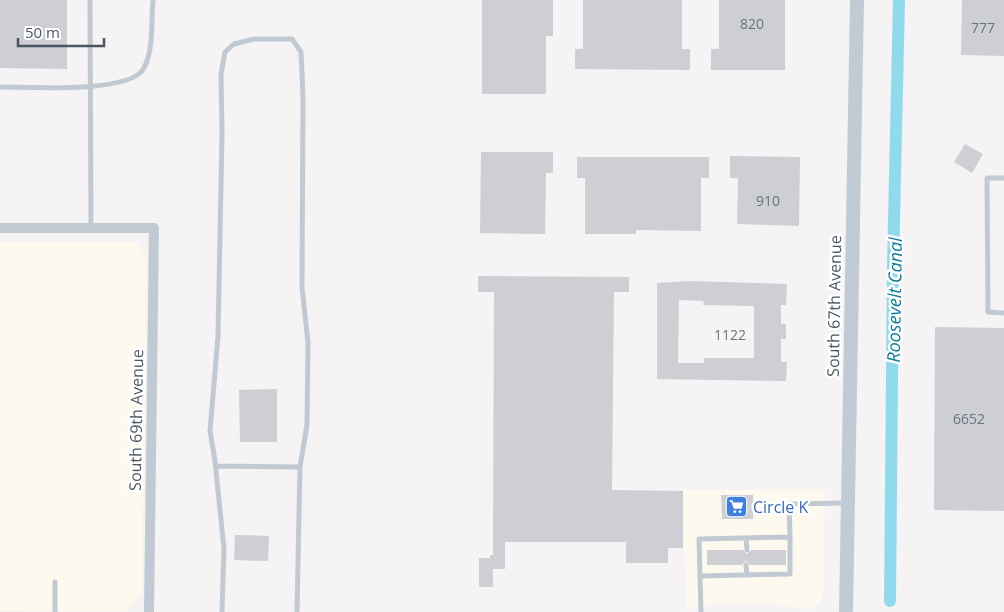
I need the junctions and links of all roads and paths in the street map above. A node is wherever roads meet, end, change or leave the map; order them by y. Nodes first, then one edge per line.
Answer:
1 (90, 0) edge
2 (153, 0) edge
3 (857, 0) edge
4 (0, 87) edge
5 (91, 87) junction
6 (1004, 178) edge
7 (0, 228) edge
8 (91, 228) junction
9 (1004, 313) edge
10 (216, 466) junction
11 (300, 467) junction
12 (847, 503) junction
13 (790, 537) junction
14 (746, 538) junction
15 (747, 550) dead end
16 (746, 565) dead end
17 (747, 575) junction
18 (700, 576) junction
19 (55, 582) dead end
20 (55, 612) edge
21 (149, 612) edge
22 (222, 612) edge
23 (297, 612) edge
24 (701, 612) edge
25 (846, 612) edge

1 - 5 lane
2 - 5 lane
3 - 12 main road, South 67th Avenue
4 - 5 lane
5 - 8 lane
6 - 9 lane
7 - 8 street
8 - 21 street, South 69th Avenue
10 - 11 lane
10 - 11 lane
10 - 22 lane
11 - 23 lane
12 - 13 lane
12 - 25 main road, South 67th Avenue
13 - 14 lane
13 - 17 lane
14 - 15 lane
14 - 18 lane
16 - 17 lane
17 - 18 lane
18 - 24 lane
19 - 20 lane

